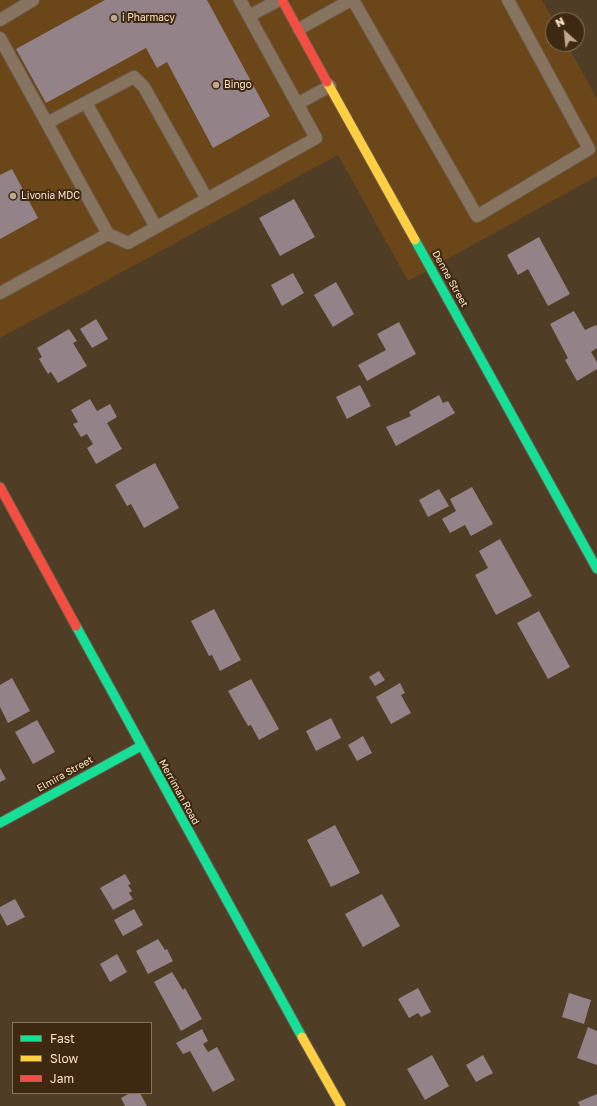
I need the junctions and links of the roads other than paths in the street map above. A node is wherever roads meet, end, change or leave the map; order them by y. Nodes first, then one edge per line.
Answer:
1 (33, 0) edge
2 (240, 0) edge
3 (281, 0) edge
4 (352, 0) edge
5 (508, 0) edge
6 (249, 16) junction
7 (0, 20) edge
8 (299, 29) junction
9 (0, 38) edge
10 (330, 86) junction
11 (86, 103) junction
12 (297, 104) junction
13 (47, 123) junction
14 (207, 199) junction
15 (156, 227) junction
16 (108, 234) junction
17 (0, 293) edge
18 (0, 487) edge
19 (597, 569) edge
20 (141, 746) junction
21 (0, 822) edge
22 (341, 1106) edge

1 - 7 lane
2 - 6 lane
3 - 6 lane
3 - 8 street, Denne Street
4 - 5 lane
4 - 8 lane
6 - 12 lane
8 - 10 street, Denne Street
9 - 13 lane
10 - 12 lane
10 - 19 street, Denne Street
11 - 13 lane
11 - 14 lane
11 - 15 lane
12 - 14 lane
13 - 16 lane
14 - 15 lane
15 - 16 lane
16 - 17 lane
18 - 20 street, Merriman Road
20 - 21 street, Elmira Street
20 - 22 street, Merriman Road

